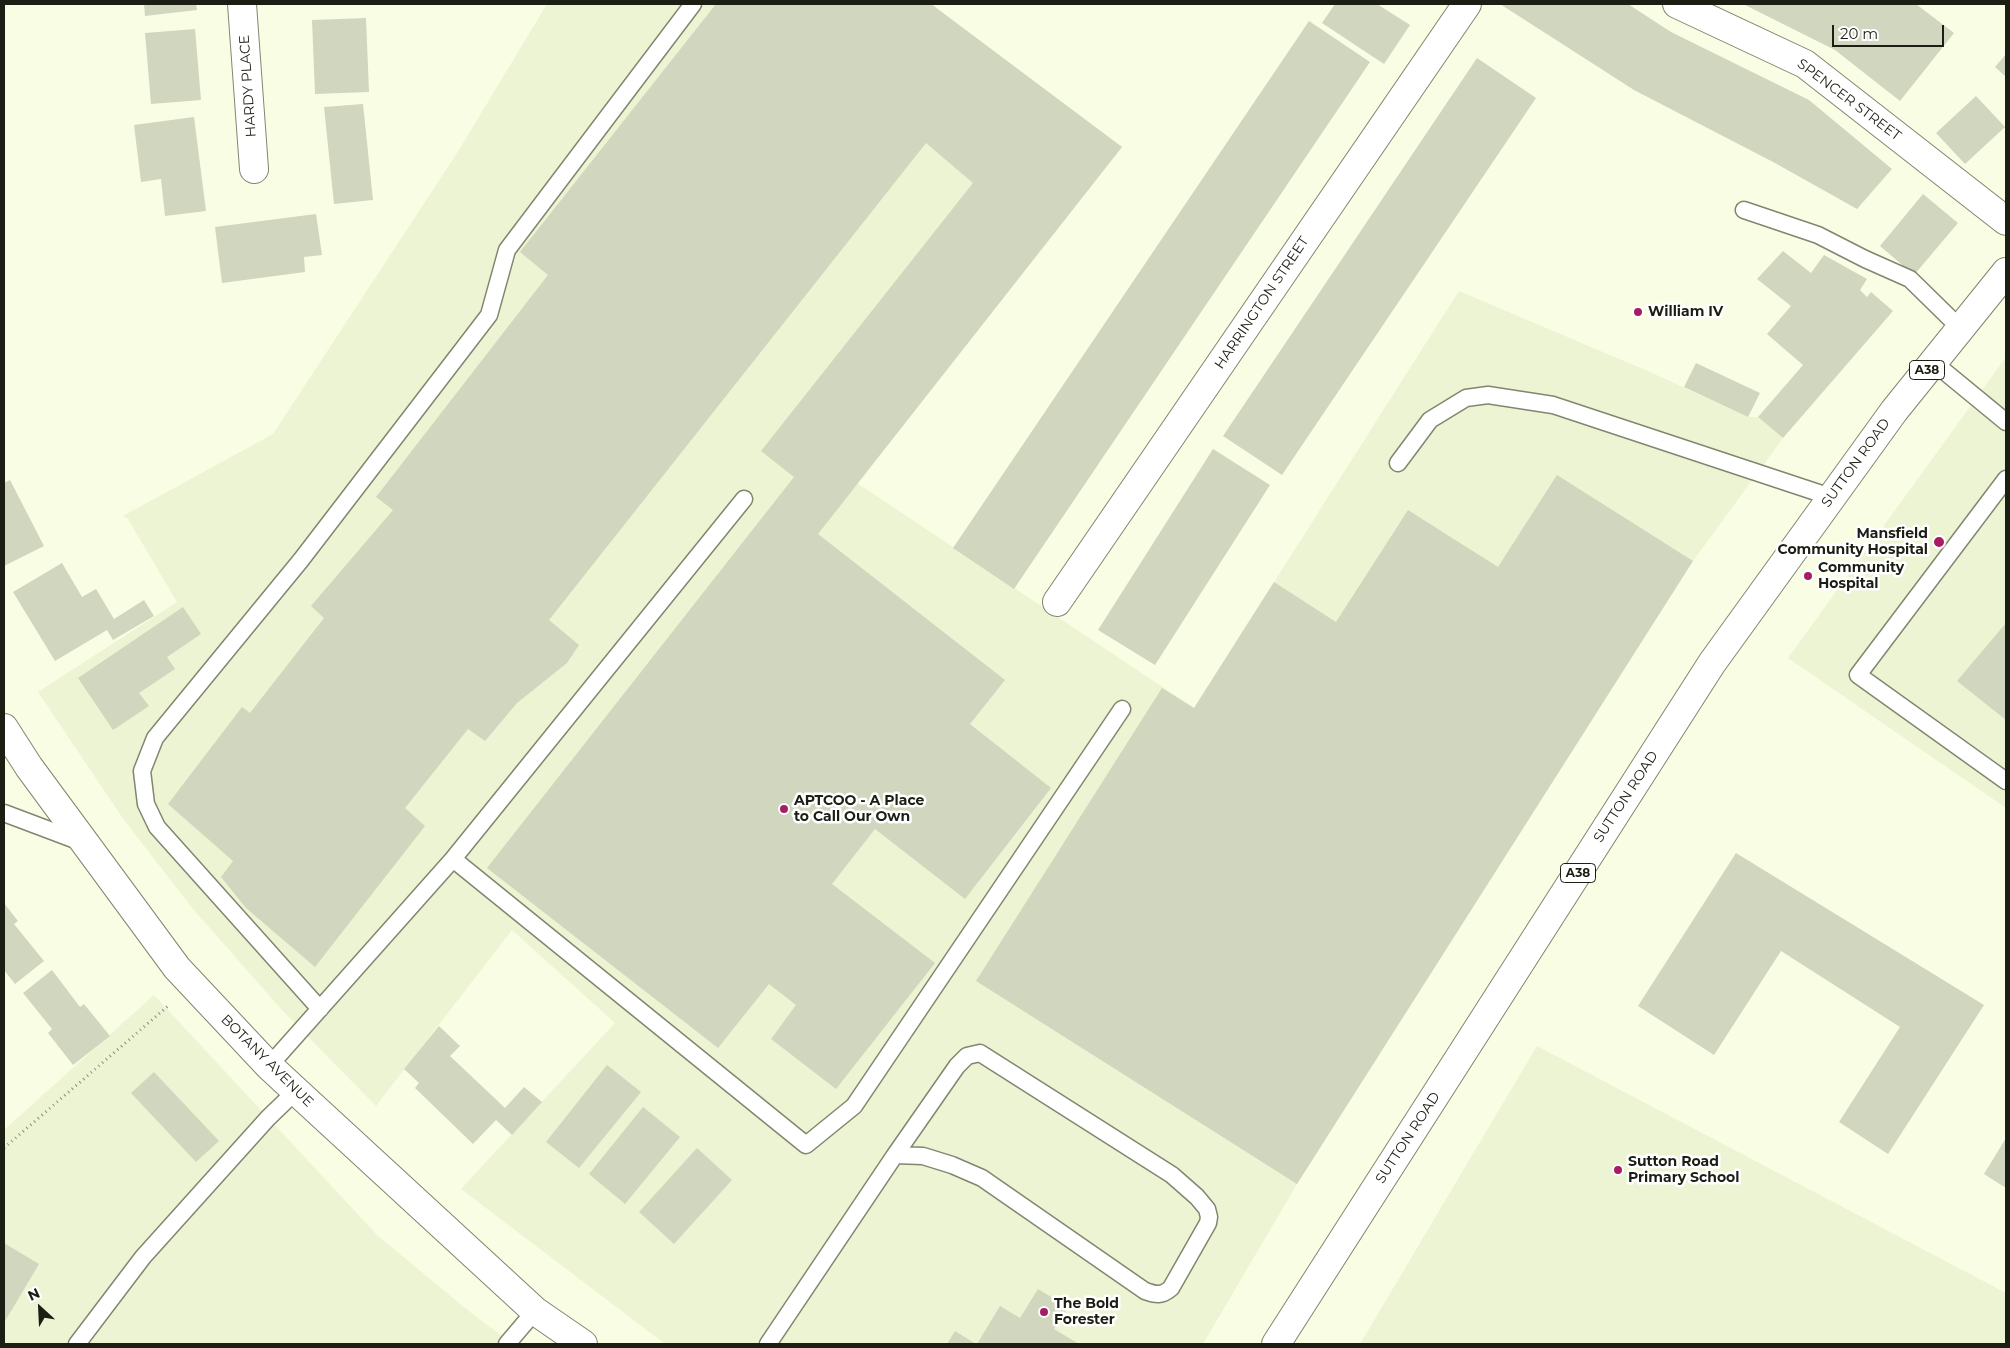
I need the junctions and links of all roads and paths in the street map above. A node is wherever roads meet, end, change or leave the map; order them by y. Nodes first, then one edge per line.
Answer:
1 (242, 4) edge
2 (693, 4) edge
3 (1467, 4) edge
4 (1677, 4) edge
5 (254, 169) dead end
6 (1744, 210) dead end
7 (2006, 221) edge
8 (2006, 272) edge
9 (1960, 328) junction
10 (1933, 362) junction
11 (2006, 422) edge
12 (1398, 463) dead end
13 (2006, 479) edge
14 (1831, 497) junction
15 (744, 499) dead end
16 (1057, 602) dead end
17 (1122, 709) dead end
18 (4, 728) edge
19 (2006, 781) edge
20 (4, 813) edge
21 (86, 843) junction
22 (453, 859) junction
23 (192, 985) junction
24 (320, 1009) junction
25 (268, 1066) junction
26 (296, 1091) junction
27 (4, 1148) edge
28 (895, 1155) junction
29 (535, 1311) junction
30 (77, 1344) edge
31 (507, 1344) edge
32 (583, 1344) edge
33 (768, 1344) edge
34 (1276, 1344) edge

1 - 5 main road, HARDY PLACE
2 - 24 lane
3 - 16 main road, HARRINGTON STREET
4 - 7 main road, SPENCER STREET
6 - 9 lane
8 - 9 main road, A38
9 - 10 main road, A38
10 - 11 lane
10 - 14 main road, SUTTON ROAD / A38
12 - 14 lane
13 - 19 lane
14 - 34 main road, SUTTON ROAD / A38
15 - 22 lane
17 - 22 lane
18 - 21 main road, BOTANY AVENUE
20 - 21 lane
21 - 23 main road, BOTANY AVENUE
22 - 24 lane
23 - 25 main road, BOTANY AVENUE
23 - 27 path
24 - 25 lane
25 - 26 main road, BOTANY AVENUE
26 - 29 main road, BOTANY AVENUE
26 - 30 lane
28 - 28 lane
28 - 33 lane
29 - 31 lane
29 - 32 main road, BOTANY AVENUE

